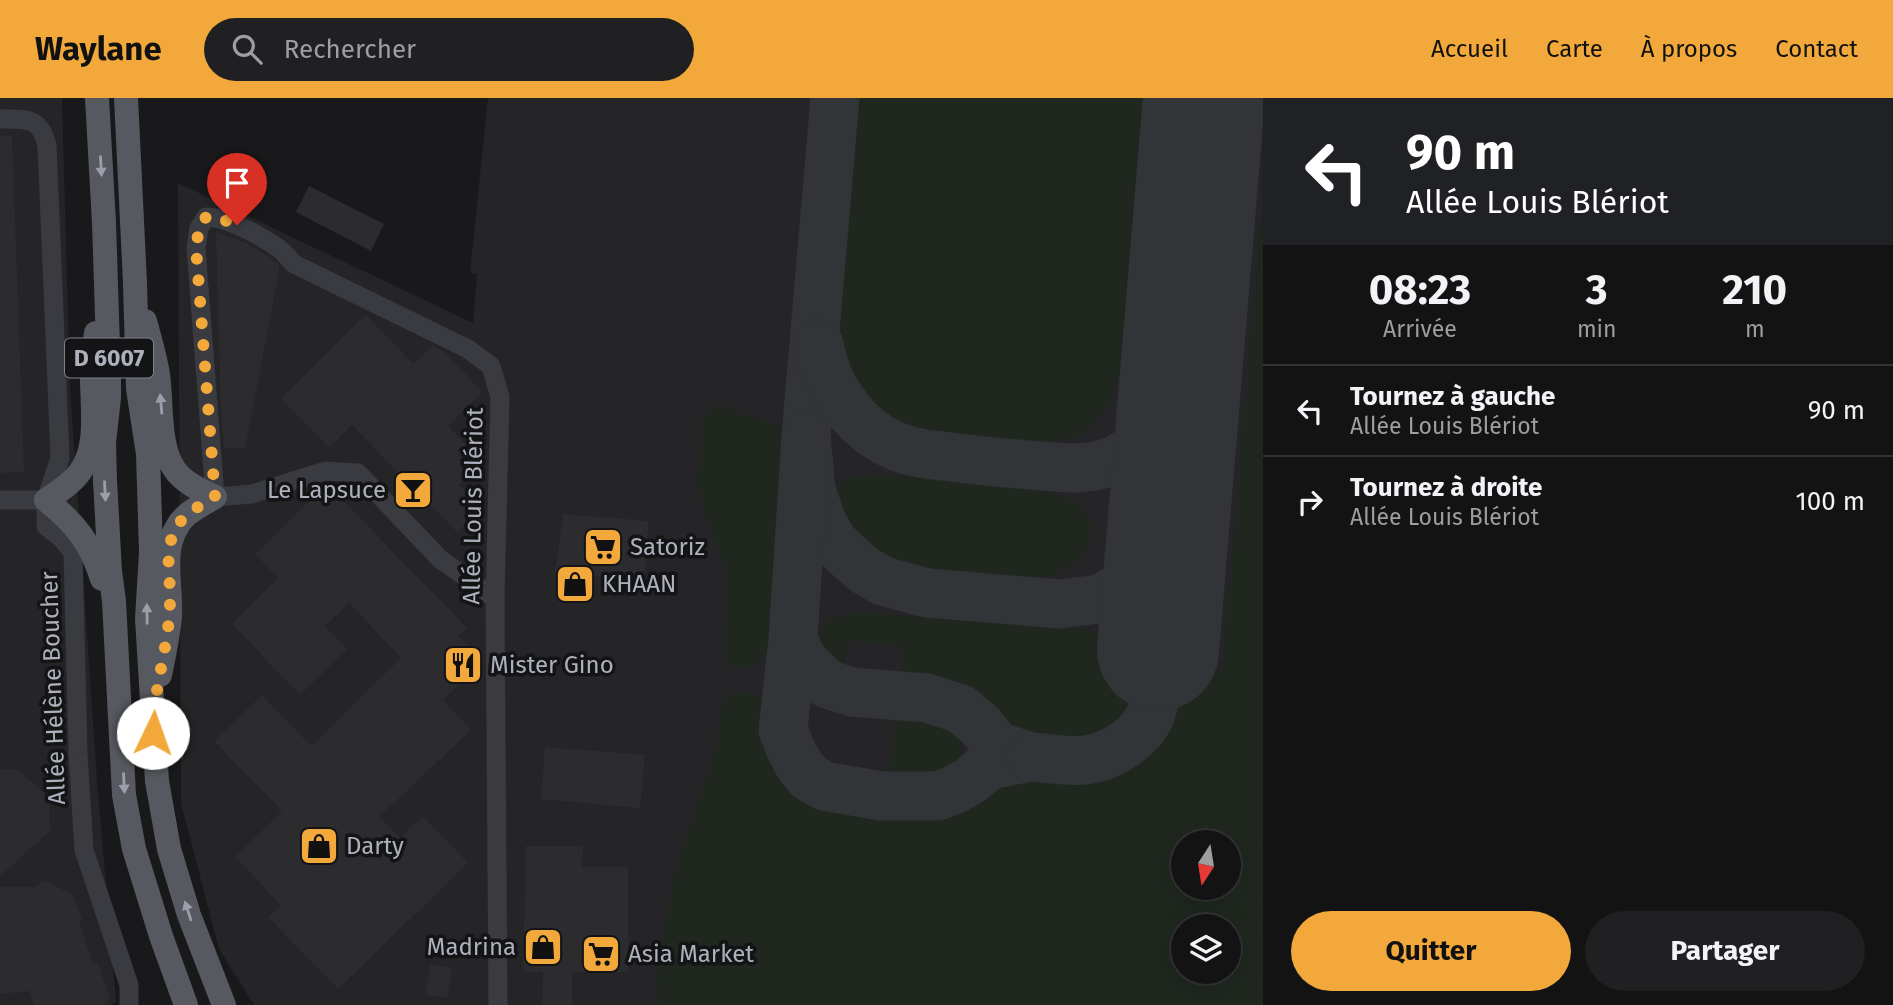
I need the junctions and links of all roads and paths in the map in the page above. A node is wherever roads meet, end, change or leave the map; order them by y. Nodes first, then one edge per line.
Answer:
1 (97, 98) edge
2 (126, 98) edge
3 (0, 119) edge
4 (106, 281) junction
5 (135, 283) junction
6 (215, 497) junction
7 (0, 500) edge
8 (46, 500) junction
9 (495, 597) junction
10 (114, 617) junction
11 (153, 708) junction
12 (128, 1005) edge
13 (186, 1005) edge
14 (224, 1005) edge
15 (498, 1005) edge

1 -> 4 main road, D 6007
2 - 5 main road, D 6007
3 - 8 street
4 - 8 main road
4 -> 10 main road, D 6007
6 -> 5 main road
11 -> 5 main road, D 6007
6 - 9 street
6 - 9 street, Allée Louis Blériot
6 - 11 main road
7 - 8 street
8 - 10 main road
8 - 12 street, Allée Hélène Boucher
9 - 15 street, Allée Louis Blériot
10 -> 13 main road, D 6007
14 -> 11 main road, D 6007

